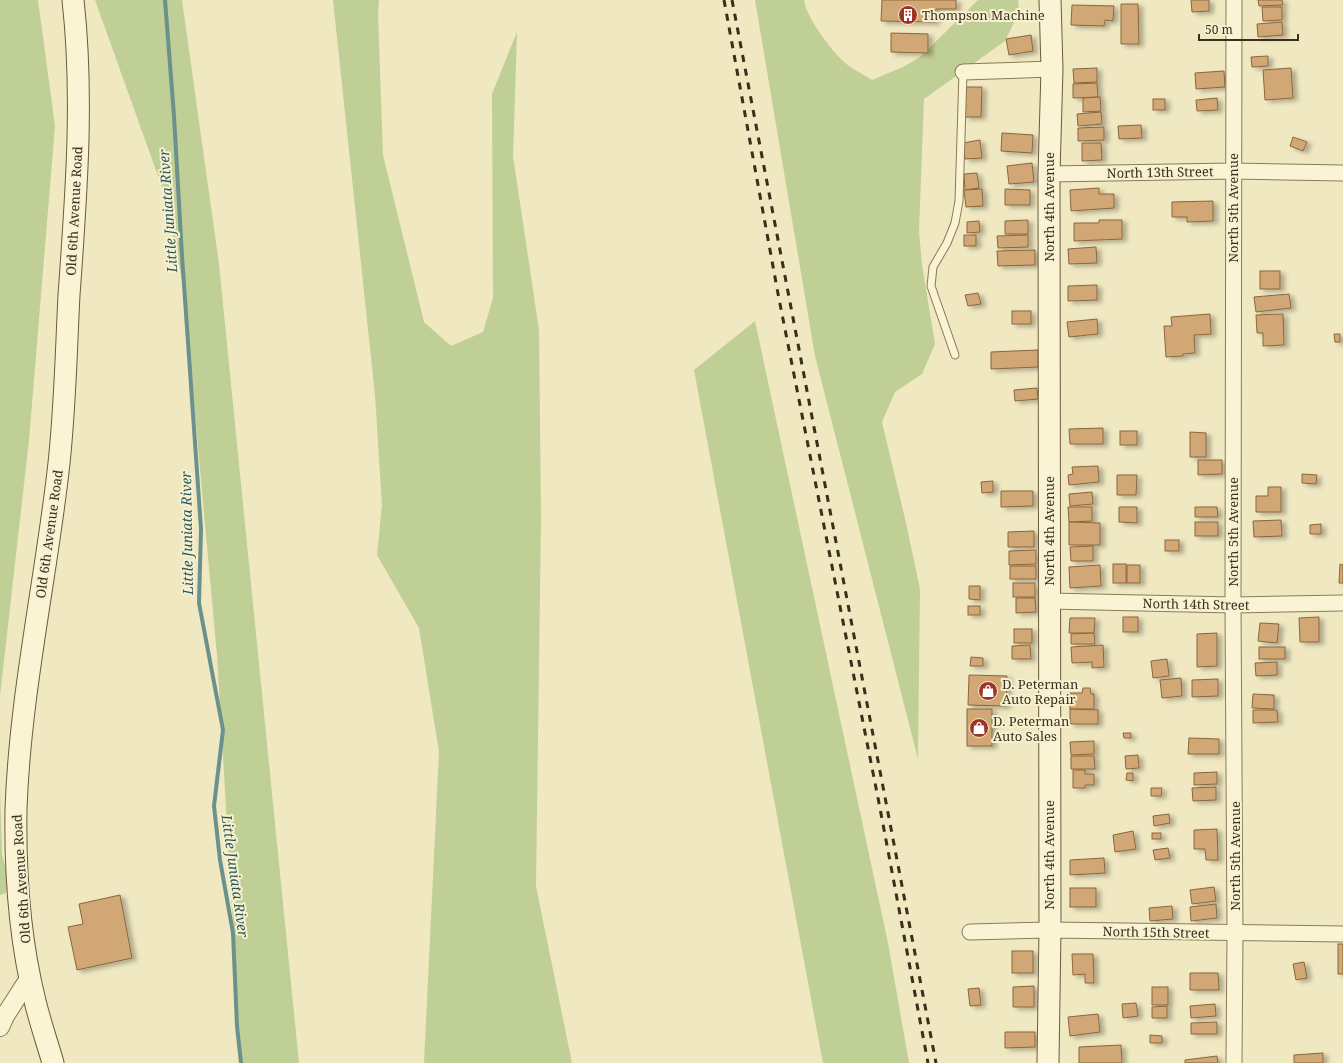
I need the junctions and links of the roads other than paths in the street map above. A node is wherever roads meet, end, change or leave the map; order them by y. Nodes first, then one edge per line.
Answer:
1 (72, 0) edge
2 (1050, 0) edge
3 (1234, 0) edge
4 (1052, 69) junction
5 (963, 72) joint
6 (1233, 172) junction
7 (1343, 172) edge
8 (1049, 174) junction
9 (955, 355) dead end
10 (1049, 601) junction
11 (1343, 603) edge
12 (1233, 606) junction
13 (1050, 930) junction
14 (970, 932) dead end
15 (1235, 934) junction
16 (1343, 934) edge
17 (30, 977) junction
18 (0, 1027) edge
19 (53, 1063) edge
20 (1048, 1063) edge
21 (1234, 1063) edge

1 - 17 main road, Old 6th Avenue Road
2 - 4 main road, North 4th Avenue
3 - 6 street, North 5th Avenue
4 - 5 street
4 - 8 main road, North 4th Avenue
5 - 9 lane
6 - 7 street, North 13th Street
6 - 8 street, North 13th Street
6 - 12 street, North 5th Avenue
8 - 10 main road, North 4th Avenue
10 - 12 street, North 14th Street
10 - 13 main road, North 4th Avenue
11 - 12 street, North 14th Street
12 - 15 street, North 5th Avenue
13 - 14 street, North 15th Street
13 - 15 street, North 15th Street
13 - 20 main road, North 4th Avenue
15 - 16 street, North 15th Street
15 - 21 street, North 5th Avenue
17 - 18 street
17 - 19 main road, Old 6th Avenue Road

